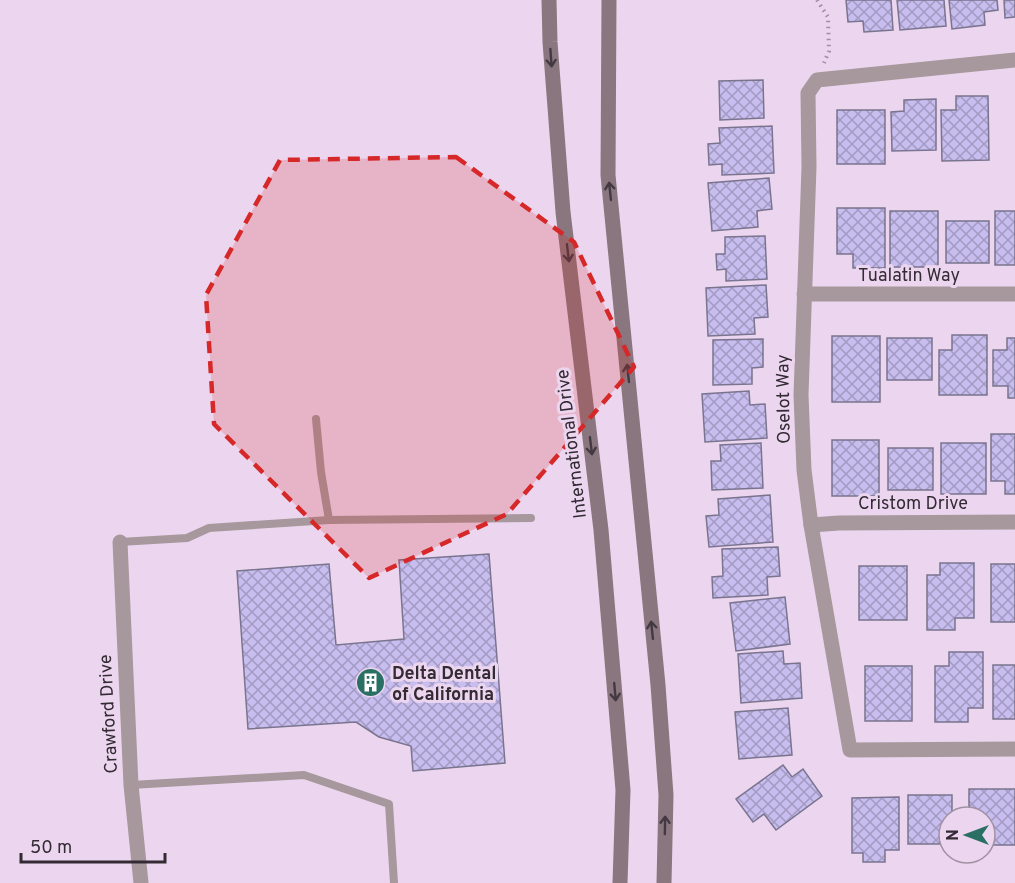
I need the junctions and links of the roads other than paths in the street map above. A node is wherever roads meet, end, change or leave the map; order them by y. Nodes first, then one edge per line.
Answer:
1 (549, 0) edge
2 (609, 0) edge
3 (1015, 60) edge
4 (804, 294) junction
5 (1015, 294) edge
6 (316, 419) dead end
7 (531, 518) dead end
8 (329, 520) junction
9 (1015, 522) edge
10 (811, 525) junction
11 (120, 542) joint
12 (1015, 749) edge
13 (131, 785) junction
14 (141, 883) edge
15 (394, 883) edge
16 (620, 883) edge
17 (664, 883) edge

1 -> 16 main road, International Drive
17 -> 2 main road
3 - 4 street, Oselot Way
4 - 5 street, Tualatin Way
4 - 10 street, Oselot Way
6 - 8 lane
7 - 8 lane
8 - 11 lane
9 - 10 street, Cristom Drive
10 - 12 street, Oselot Way
11 - 13 street, Crawford Drive
13 - 14 street, Crawford Drive
13 - 15 lane

